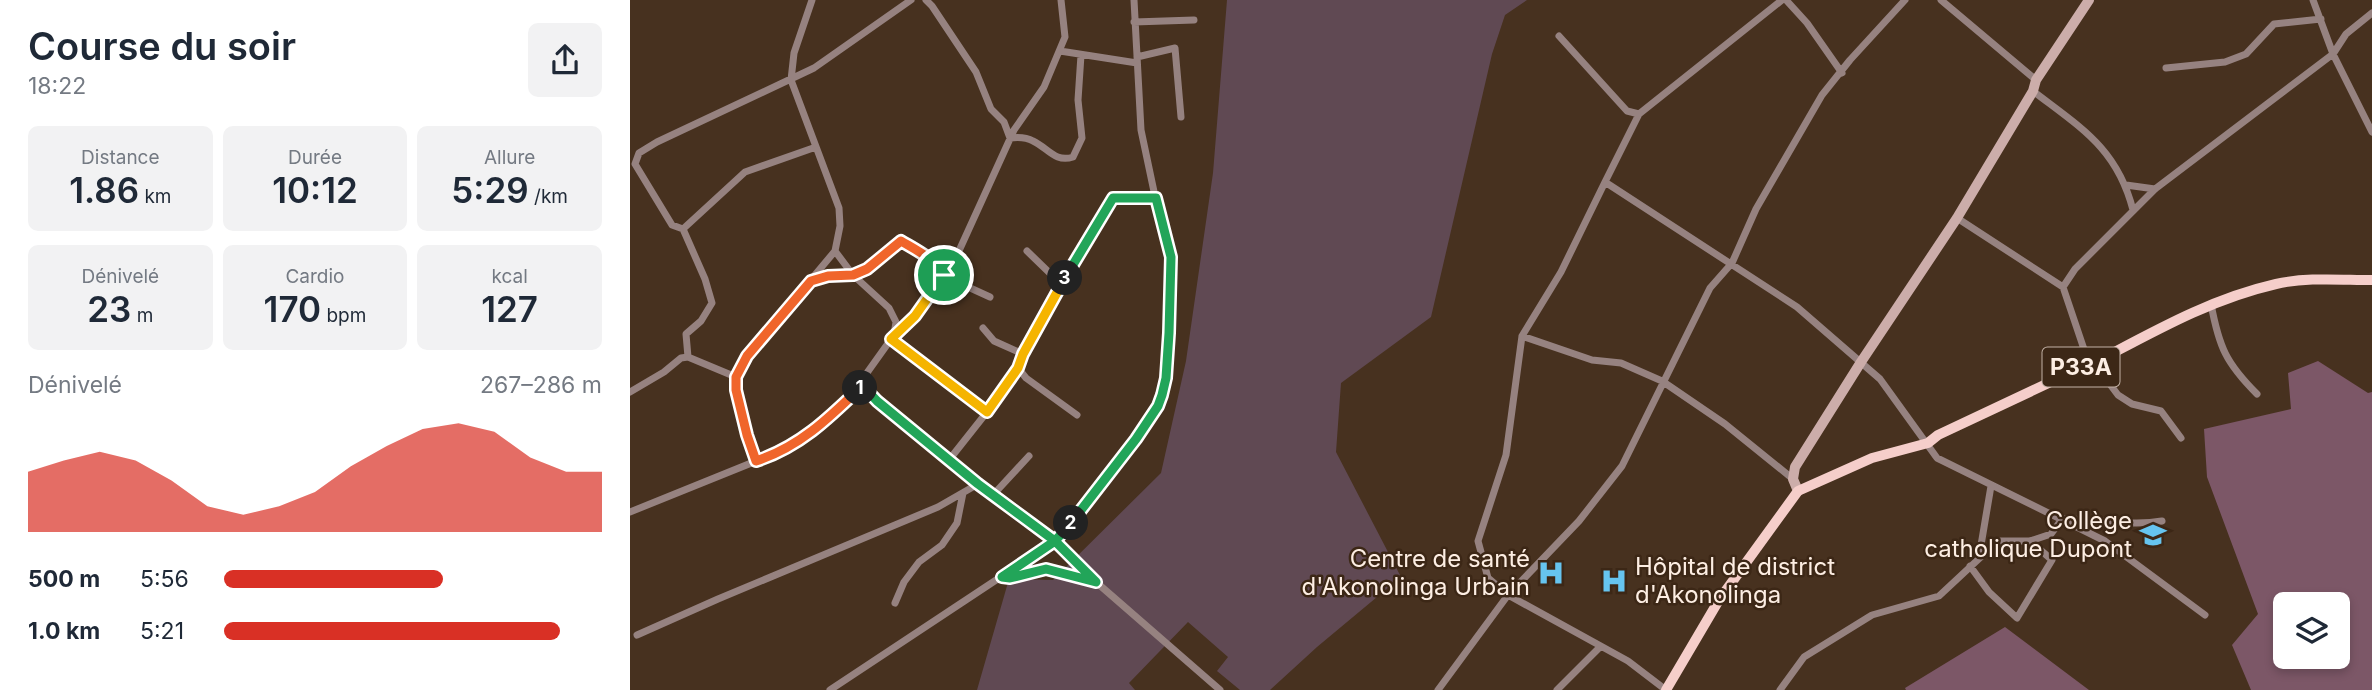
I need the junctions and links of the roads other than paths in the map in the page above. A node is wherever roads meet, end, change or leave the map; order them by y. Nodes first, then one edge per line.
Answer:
1 (812, 0) edge
2 (926, 0) edge
3 (1061, 0) edge
4 (1134, 0) edge
5 (1784, 0) edge
6 (1905, 0) edge
7 (1941, 0) edge
8 (2089, 0) edge
9 (2313, 0) edge
10 (911, 1) edge
11 (2372, 13) edge
12 (2321, 19) junction
13 (1194, 20) dead end
14 (1134, 22) junction
15 (1559, 36) dead end
16 (1060, 51) junction
17 (2333, 54) junction
18 (1080, 55) junction
19 (1137, 60) junction
20 (2166, 68) dead end
21 (1842, 73) junction
22 (791, 80) junction
23 (2034, 85) junction
24 (1639, 114) junction
25 (1181, 117) dead end
26 (2372, 132) edge
27 (1010, 138) junction
28 (816, 147) junction
29 (633, 163) edge
30 (1605, 182) junction
31 (2126, 185) junction
32 (2155, 189) junction
33 (1156, 198) junction
34 (2133, 210) junction
35 (1957, 218) junction
36 (683, 229) junction
37 (835, 251) junction
38 (1027, 251) dead end
39 (1732, 263) junction
40 (853, 275) junction
41 (944, 275) junction
42 (2372, 280) edge
43 (811, 281) junction
44 (1061, 284) junction
45 (2063, 287) junction
46 (990, 297) dead end
47 (2211, 304) junction
48 (983, 328) dead end
49 (1522, 336) junction
50 (893, 337) junction
51 (1023, 354) junction
52 (688, 357) junction
53 (1861, 362) junction
54 (2091, 363) junction
55 (1018, 368) junction
56 (736, 377) junction
57 (1662, 381) junction
58 (863, 386) junction
59 (630, 392) edge
60 (2257, 394) dead end
61 (987, 412) junction
62 (1077, 415) dead end
63 (2181, 438) dead end
64 (1928, 443) junction
65 (1029, 456) dead end
66 (949, 460) junction
67 (756, 461) junction
68 (1793, 479) junction
69 (978, 484) junction
70 (1991, 486) junction
71 (1798, 491) junction
72 (963, 493) junction
73 (993, 495) junction
74 (630, 512) edge
75 (2062, 519) junction
76 (2162, 521) dead end
77 (1055, 541) junction
78 (2030, 541) junction
79 (1979, 558) junction
80 (1970, 566) junction
81 (1002, 577) junction
82 (1096, 582) junction
83 (1508, 595) junction
84 (895, 603) dead end
85 (2206, 615) dead end
86 (637, 635) dead end
87 (1600, 647) junction
88 (830, 690) edge
89 (1220, 690) edge
90 (1438, 690) edge
91 (1557, 690) edge
92 (1666, 690) edge
93 (1780, 690) edge

1 - 22 street
2 - 27 street
3 - 16 street
4 - 14 street
5 - 21 street
5 - 24 street
6 - 21 street
7 - 23 street
8 - 23 street
9 - 12 street
10 - 22 street
11 - 17 street
12 - 17 street
12 - 20 street
13 - 14 street
14 - 19 street
15 - 24 street
16 - 18 street
16 - 27 street
17 - 26 street
17 - 32 street
18 - 19 street
18 - 27 street
19 - 25 street
19 - 33 street
21 - 39 street
22 - 28 street
22 - 29 street
23 - 31 street
23 - 35 street
24 - 30 street
27 - 41 street
28 - 36 street
28 - 37 street
29 - 36 street
30 - 39 street
30 - 49 street
31 - 32 street
31 - 34 street
32 - 34 street
33 - 44 street
33 - 77 street
34 - 45 street
35 - 45 street
35 - 53 street
36 - 52 street
37 - 40 street
37 - 43 street
38 - 44 street
39 - 53 street
39 - 57 street
40 - 41 street
40 - 43 street
40 - 50 street
41 - 46 street
41 - 50 street
42 - 47 main road, P33A
43 - 56 street
44 - 51 street
45 - 54 street
47 - 54 main road, P33A
47 - 60 street
48 - 51 street
49 - 57 street
49 - 83 street
50 - 58 street
50 - 61 street
51 - 55 street
52 - 56 street
52 - 59 street
53 - 64 street
53 - 68 street
54 - 63 street
54 - 64 main road, P33A
55 - 61 street
55 - 62 street
56 - 67 street
57 - 68 street
57 - 83 street
58 - 66 street
58 - 67 street
61 - 66 street
64 - 70 street
64 - 71 main road, P33A
65 - 73 street
66 - 69 street
67 - 74 street
68 - 71 street
69 - 72 street
69 - 73 street
70 - 75 street
70 - 79 street
71 - 92 main road
72 - 84 street
72 - 86 street
73 - 77 street
75 - 76 street
75 - 78 street
75 - 85 street
77 - 81 street
77 - 82 street
78 - 79 street
78 - 80 street
79 - 80 street
80 - 93 street
81 - 82 street
81 - 88 street
82 - 89 street
83 - 87 street
83 - 90 street
87 - 91 street
87 - 92 street

